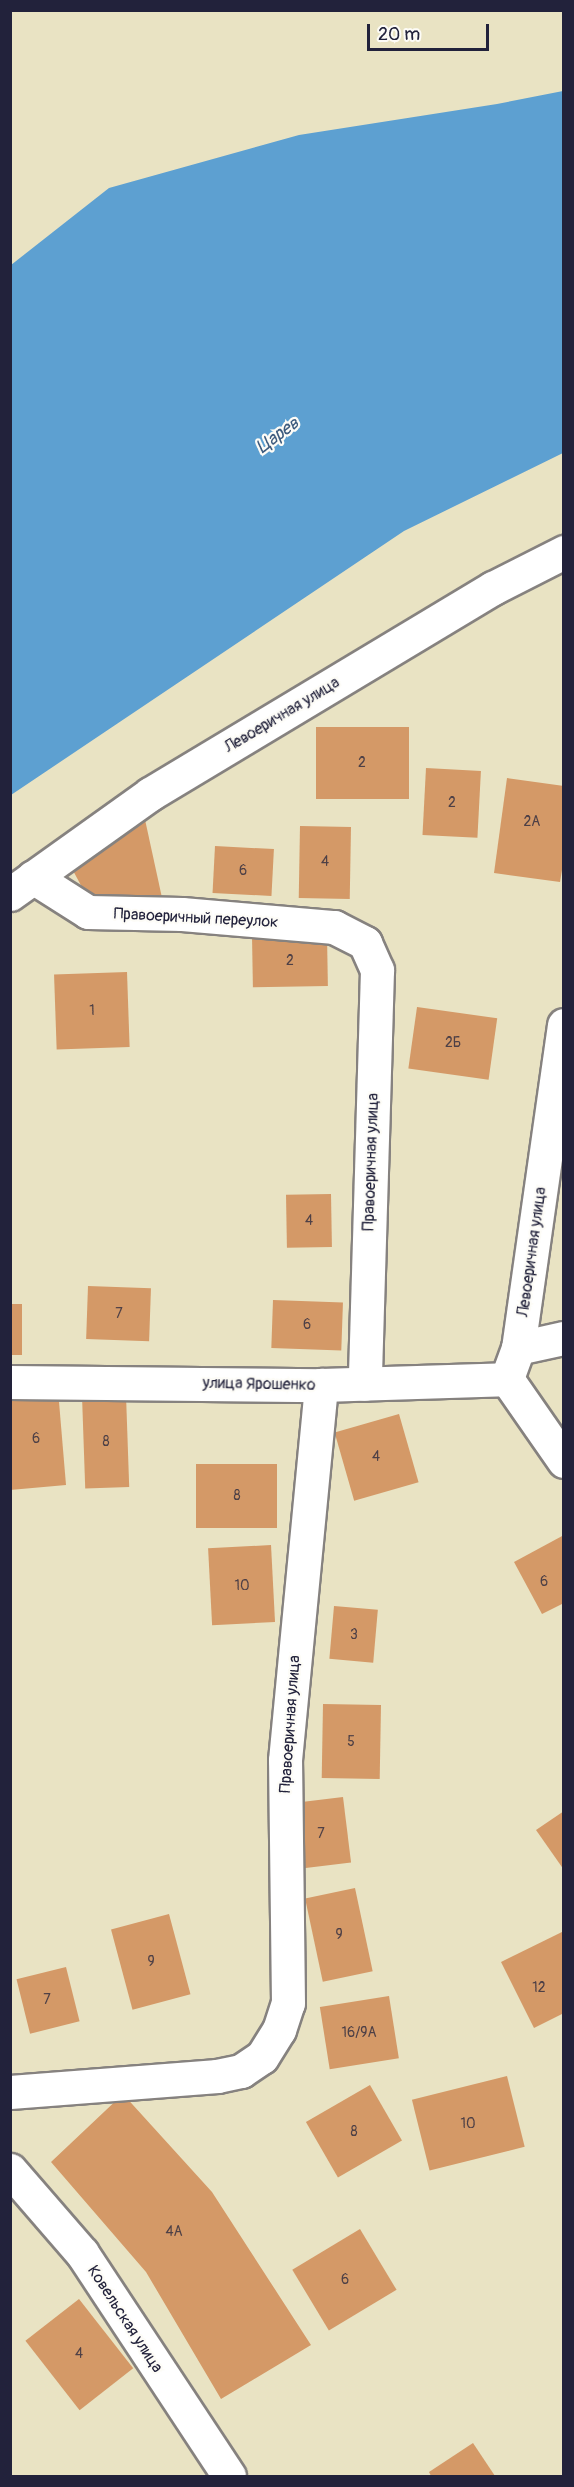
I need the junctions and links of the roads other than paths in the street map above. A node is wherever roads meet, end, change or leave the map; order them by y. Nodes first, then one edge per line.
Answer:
1 (564, 552) edge
2 (22, 886) edge
3 (365, 943) joint
4 (564, 1025) edge
5 (564, 1338) edge
6 (518, 1348) junction
7 (507, 1379) junction
8 (10, 1382) edge
9 (365, 1384) junction
10 (321, 1385) junction
11 (564, 1461) edge
12 (10, 2092) edge
13 (10, 2170) edge
14 (229, 2476) edge

1 - 2 street, Левоеричная улица
2 - 3 street, Правоеричный переулок
3 - 9 street, Правоеричная улица
4 - 6 street, Левоеричная улица
5 - 6 street
6 - 7 street, Левоеричная улица
7 - 9 street, улица Ярошенко
7 - 11 street
8 - 10 street, улица Ярошенко
9 - 10 street, улица Ярошенко
10 - 12 street, Правоеричная улица
13 - 14 street, Ковельская улица

